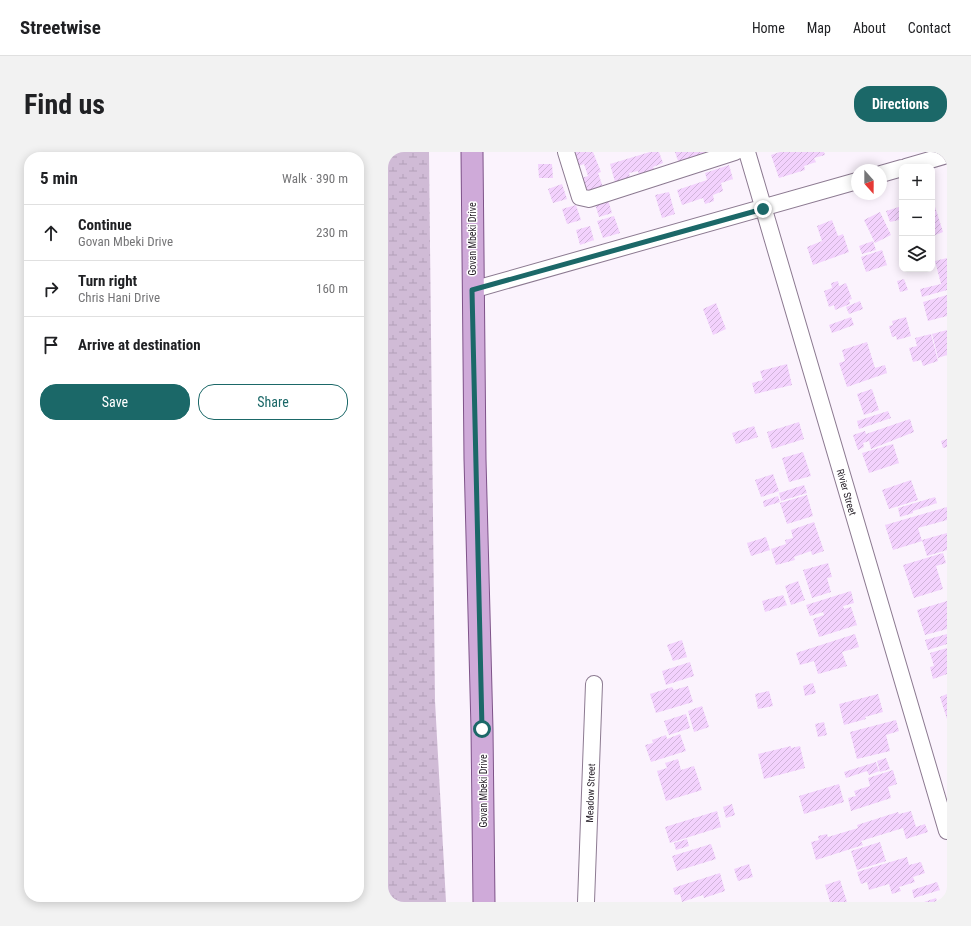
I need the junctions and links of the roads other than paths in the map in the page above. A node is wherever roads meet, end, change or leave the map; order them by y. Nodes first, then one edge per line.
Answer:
1 (472, 152) edge
2 (566, 152) edge
3 (735, 152) edge
4 (747, 152) edge
5 (947, 155) edge
6 (916, 164) edge
7 (899, 169) edge
8 (887, 172) edge
9 (851, 183) edge
10 (763, 209) junction
11 (472, 290) junction
12 (594, 684) dead end
13 (947, 832) edge
14 (484, 902) edge
15 (586, 902) edge

1 - 11 main road, Govan Mbeki Drive
2 - 3 street
4 - 10 street, Rivier Street
5 - 6 street
7 - 8 street
9 - 10 street
10 - 11 street
10 - 13 street, Rivier Street
11 - 14 main road, Govan Mbeki Drive
12 - 15 street, Meadow Street

